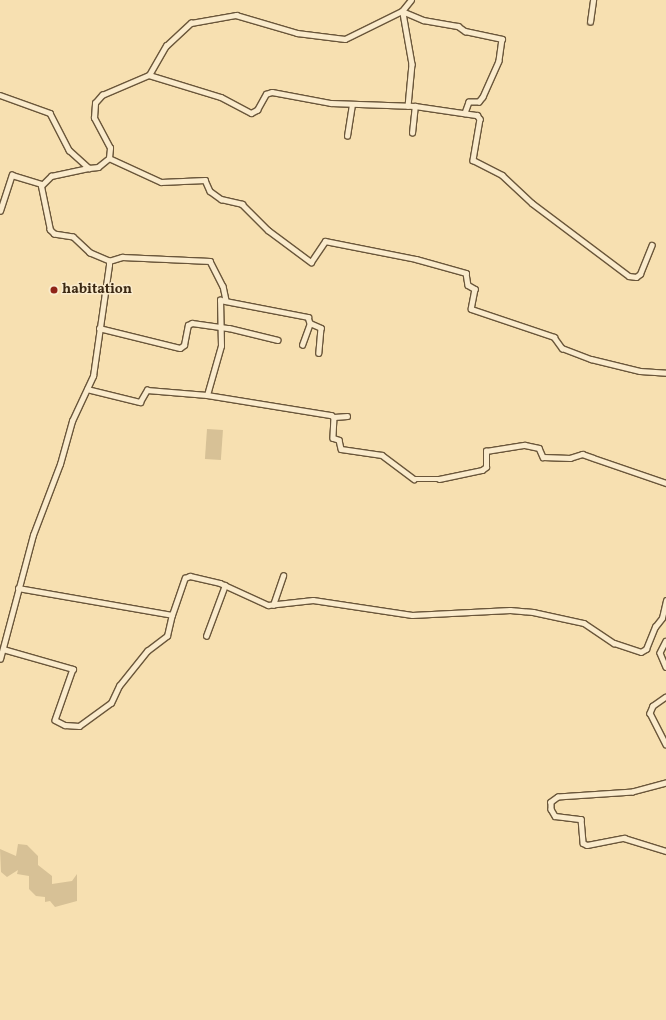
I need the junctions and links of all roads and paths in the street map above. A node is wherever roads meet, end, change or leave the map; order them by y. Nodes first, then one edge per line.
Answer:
1 (411, 0) edge
2 (593, 0) edge
3 (402, 12) junction
4 (590, 22) dead end
5 (149, 75) junction
6 (0, 95) edge
7 (352, 104) junction
8 (408, 106) junction
9 (415, 106) junction
10 (465, 113) junction
11 (412, 133) dead end
12 (347, 136) dead end
13 (109, 158) junction
14 (89, 168) junction
15 (42, 184) junction
16 (0, 211) edge
17 (652, 245) dead end
18 (109, 261) junction
19 (226, 300) junction
20 (310, 323) junction
21 (221, 326) junction
22 (99, 328) junction
23 (278, 340) dead end
24 (302, 345) dead end
25 (320, 353) dead end
26 (666, 373) edge
27 (86, 389) junction
28 (207, 395) junction
29 (346, 416) dead end
30 (334, 417) junction
31 (666, 483) edge
32 (283, 576) dead end
33 (225, 585) junction
34 (18, 588) junction
35 (666, 600) edge
36 (273, 605) junction
37 (172, 615) junction
38 (664, 620) edge
39 (206, 636) dead end
40 (666, 641) edge
41 (3, 649) junction
42 (0, 659) edge
43 (666, 667) edge
44 (666, 697) edge
45 (666, 744) edge
46 (666, 783) edge
47 (666, 851) edge

1 - 3 street
2 - 4 street
3 - 5 street
3 - 8 street
3 - 10 street
5 - 7 street
5 - 13 street
6 - 14 street
7 - 8 street
7 - 12 street
8 - 9 street
9 - 10 street
9 - 11 street
10 - 17 street
13 - 14 street
13 - 26 street
14 - 15 street
15 - 16 street
15 - 18 street
18 - 19 street
18 - 22 street
19 - 20 street
19 - 21 street
20 - 24 street
20 - 25 street
21 - 22 street
21 - 23 street
21 - 28 street
22 - 27 street
27 - 28 street
27 - 34 street
28 - 30 street
29 - 30 street
30 - 31 street
32 - 36 street
33 - 36 street
33 - 37 street
33 - 39 street
34 - 37 street
34 - 41 street
35 - 38 street
36 - 38 street
37 - 41 street
40 - 43 street
41 - 42 street
44 - 45 street
46 - 47 street

